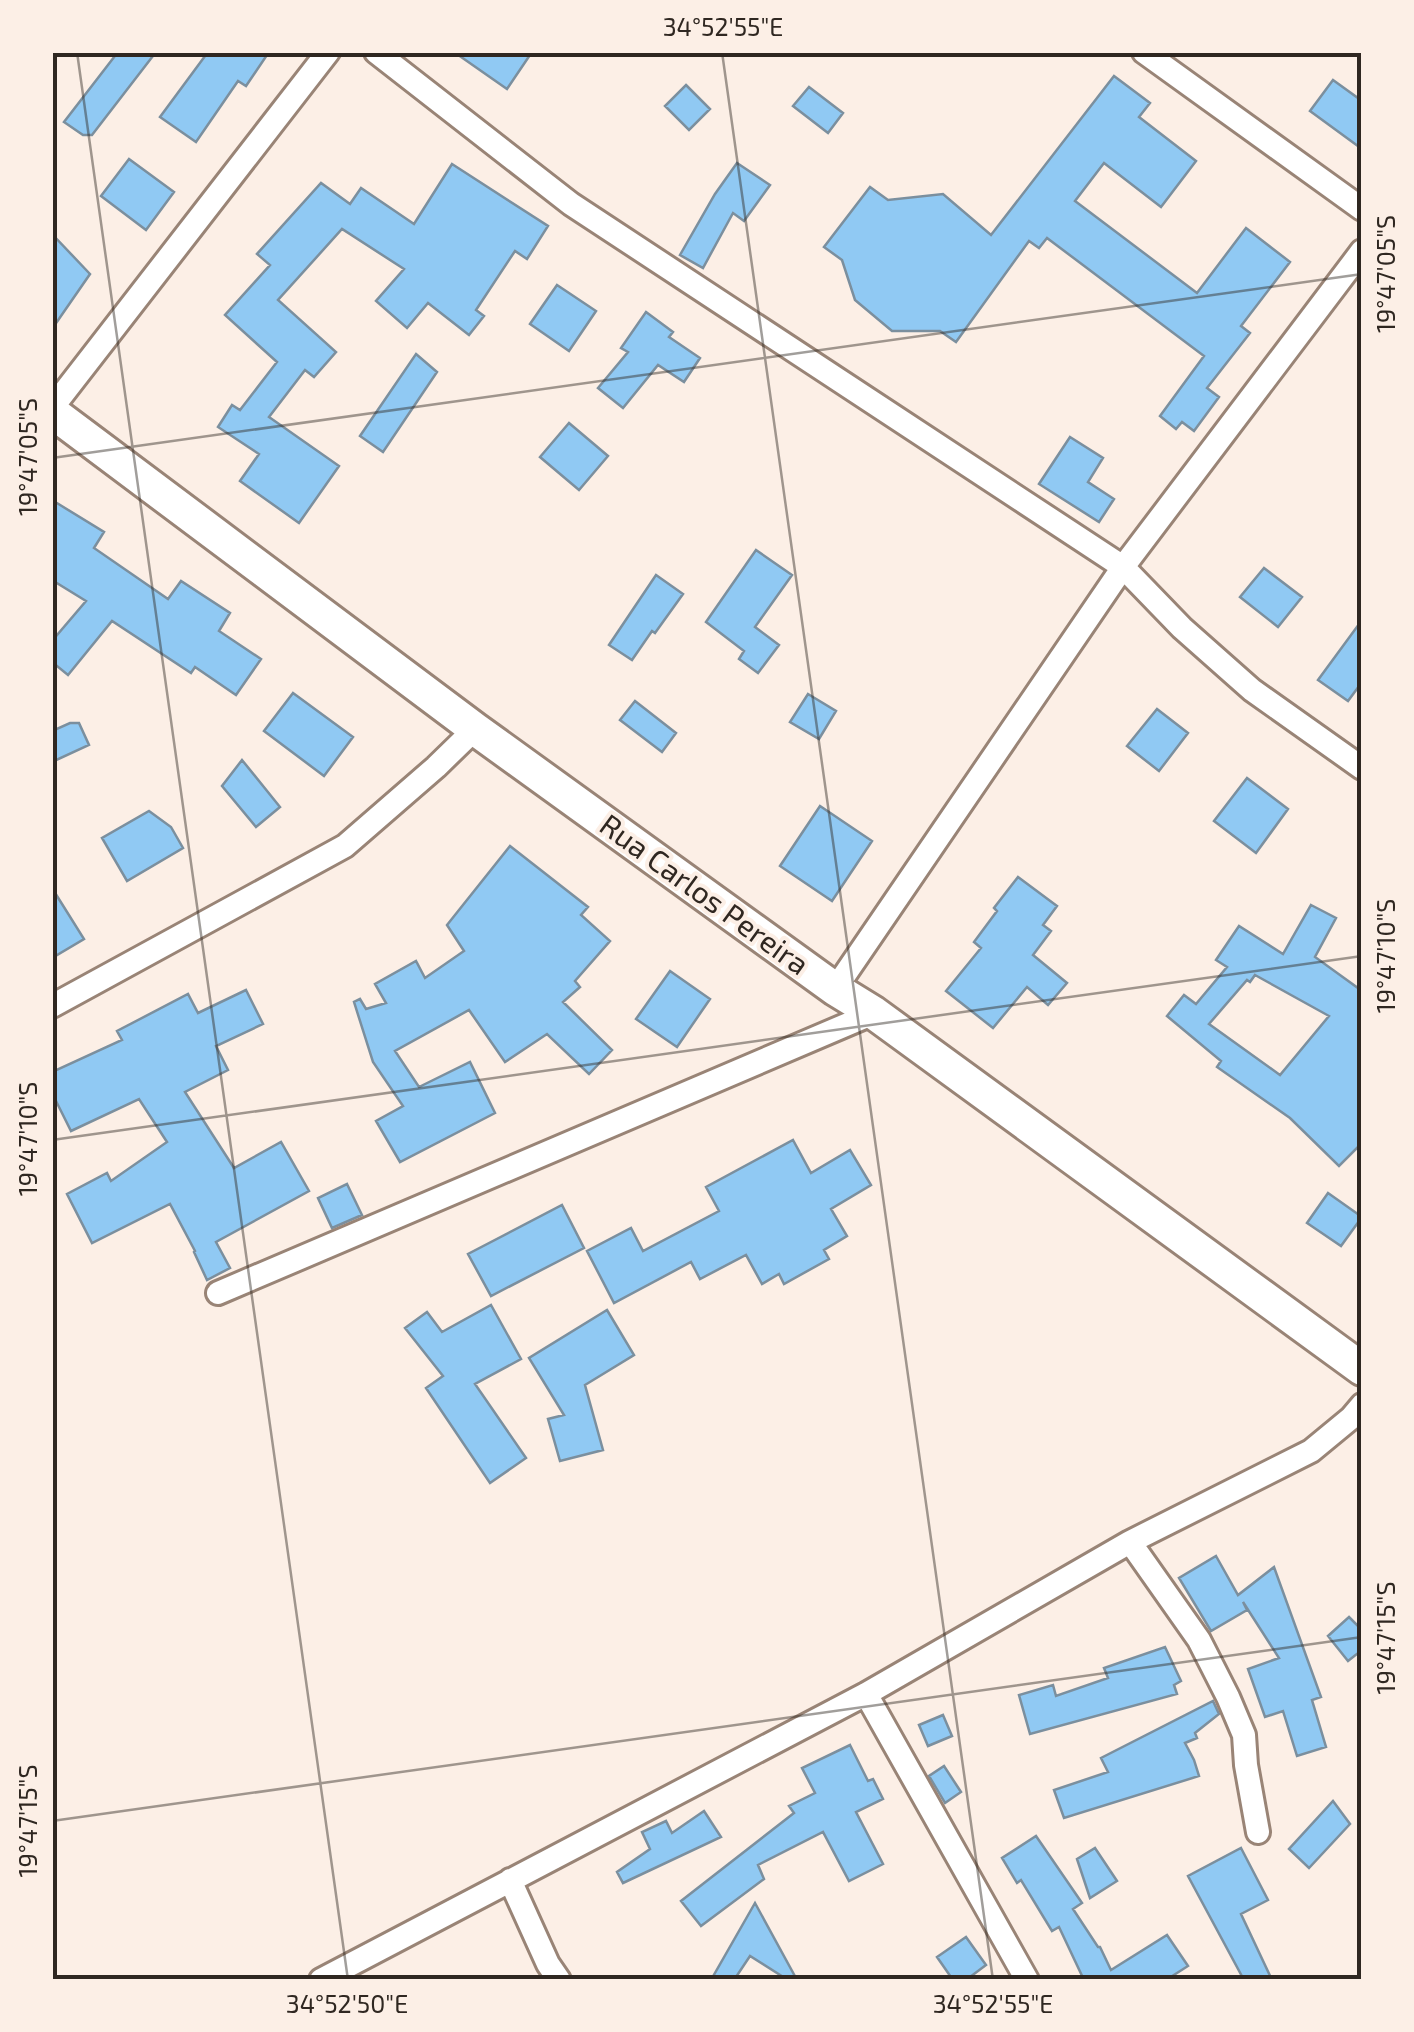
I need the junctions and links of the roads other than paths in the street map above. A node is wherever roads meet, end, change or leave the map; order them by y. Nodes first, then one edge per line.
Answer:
1 (328, 52) edge
2 (376, 52) edge
3 (1144, 52) edge
4 (1362, 209) edge
5 (1362, 251) edge
6 (52, 410) edge
7 (1124, 567) junction
8 (475, 729) junction
9 (1362, 768) edge
10 (834, 989) junction
11 (52, 1006) edge
12 (874, 1013) junction
13 (218, 1293) dead end
14 (1362, 1369) edge
15 (1362, 1405) edge
16 (1130, 1542) junction
17 (866, 1694) junction
18 (1258, 1832) dead end
19 (510, 1880) junction
20 (320, 1980) edge
21 (559, 1980) edge
22 (1027, 1980) edge

1 - 6 street
2 - 7 street
3 - 4 street
5 - 7 street
6 - 8 main road, Rua Carlos Pereira
7 - 9 street
7 - 10 street
8 - 10 main road, Rua Carlos Pereira
8 - 11 street
10 - 12 main road, Rua Carlos Pereira
12 - 13 street
12 - 14 main road, Rua Carlos Pereira
15 - 16 street
16 - 17 street
16 - 18 street
17 - 19 street
17 - 22 street
19 - 20 street
19 - 21 street

